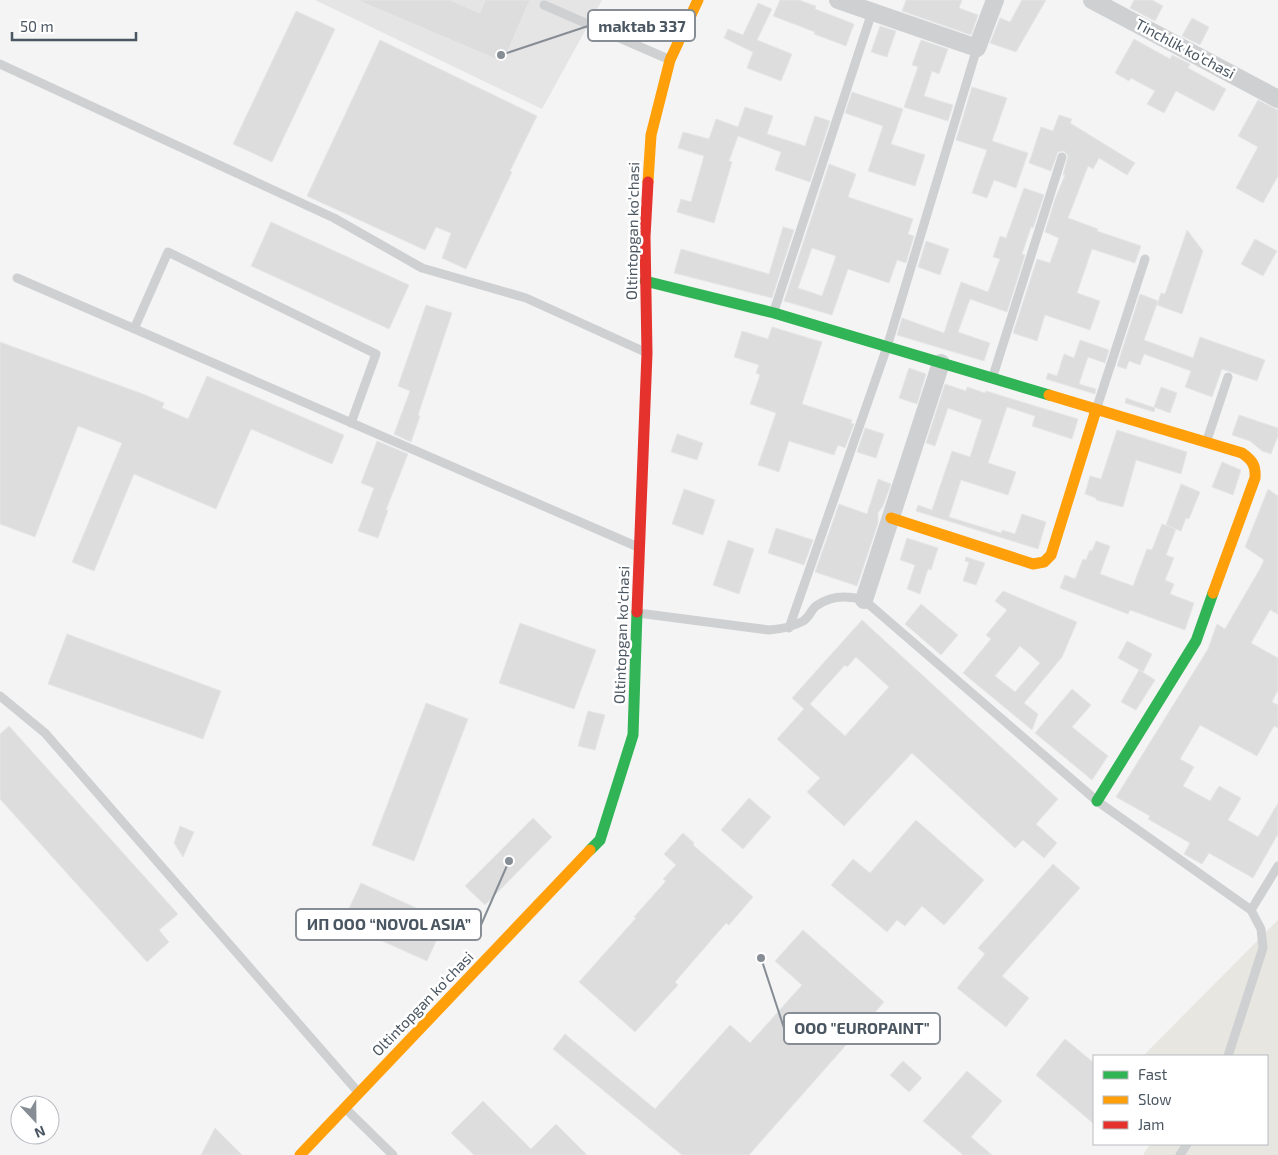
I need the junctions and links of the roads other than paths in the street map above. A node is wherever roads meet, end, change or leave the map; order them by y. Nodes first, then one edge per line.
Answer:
1 (698, 0) edge
2 (838, 0) edge
3 (995, 0) edge
4 (1092, 0) edge
5 (544, 5) dead end
6 (872, 12) junction
7 (977, 48) junction
8 (670, 60) junction
9 (0, 64) edge
10 (1278, 99) edge
11 (1062, 157) dead end
12 (1145, 258) dead end
13 (17, 278) dead end
14 (645, 281) junction
15 (774, 313) junction
16 (134, 329) junction
17 (887, 347) junction
18 (647, 354) junction
19 (941, 363) junction
20 (992, 378) junction
21 (1228, 378) dead end
22 (1096, 410) junction
23 (351, 423) junction
24 (1206, 443) junction
25 (891, 518) junction
26 (640, 548) junction
27 (864, 600) junction
28 (638, 613) junction
29 (789, 628) junction
30 (0, 696) edge
31 (1097, 802) junction
32 (1278, 866) edge
33 (1251, 910) junction
34 (1228, 1055) edge
35 (359, 1093) junction
36 (344, 1108) junction
37 (300, 1155) edge
38 (393, 1155) edge

1 - 8 street, Oltintopgan ko'chasi
2 - 6 street
3 - 7 street
4 - 10 street, Tinchlik ko'chasi
5 - 8 lane
6 - 7 street
6 - 15 lane
7 - 17 lane
8 - 14 street, Oltintopgan ko'chasi
9 - 18 lane
11 - 20 lane
12 - 22 lane
13 - 16 lane
14 - 15 street
14 - 18 street, Oltintopgan ko'chasi
15 - 17 street
16 - 23 lane
16 - 23 lane
17 - 19 street
17 - 29 lane
18 - 26 street, Oltintopgan ko'chasi
19 - 20 street
19 - 25 street
20 - 22 street
21 - 24 lane
22 - 24 street
22 - 25 street
23 - 26 lane
24 - 31 street
25 - 27 street
26 - 28 street, Oltintopgan ko'chasi
27 - 29 lane
27 - 31 lane
28 - 29 lane
28 - 35 street, Oltintopgan ko'chasi
30 - 35 lane
31 - 33 lane
32 - 33 lane
33 - 34 lane
35 - 36 street, Oltintopgan ko'chasi
36 - 37 street, Oltintopgan ko'chasi
36 - 38 lane

